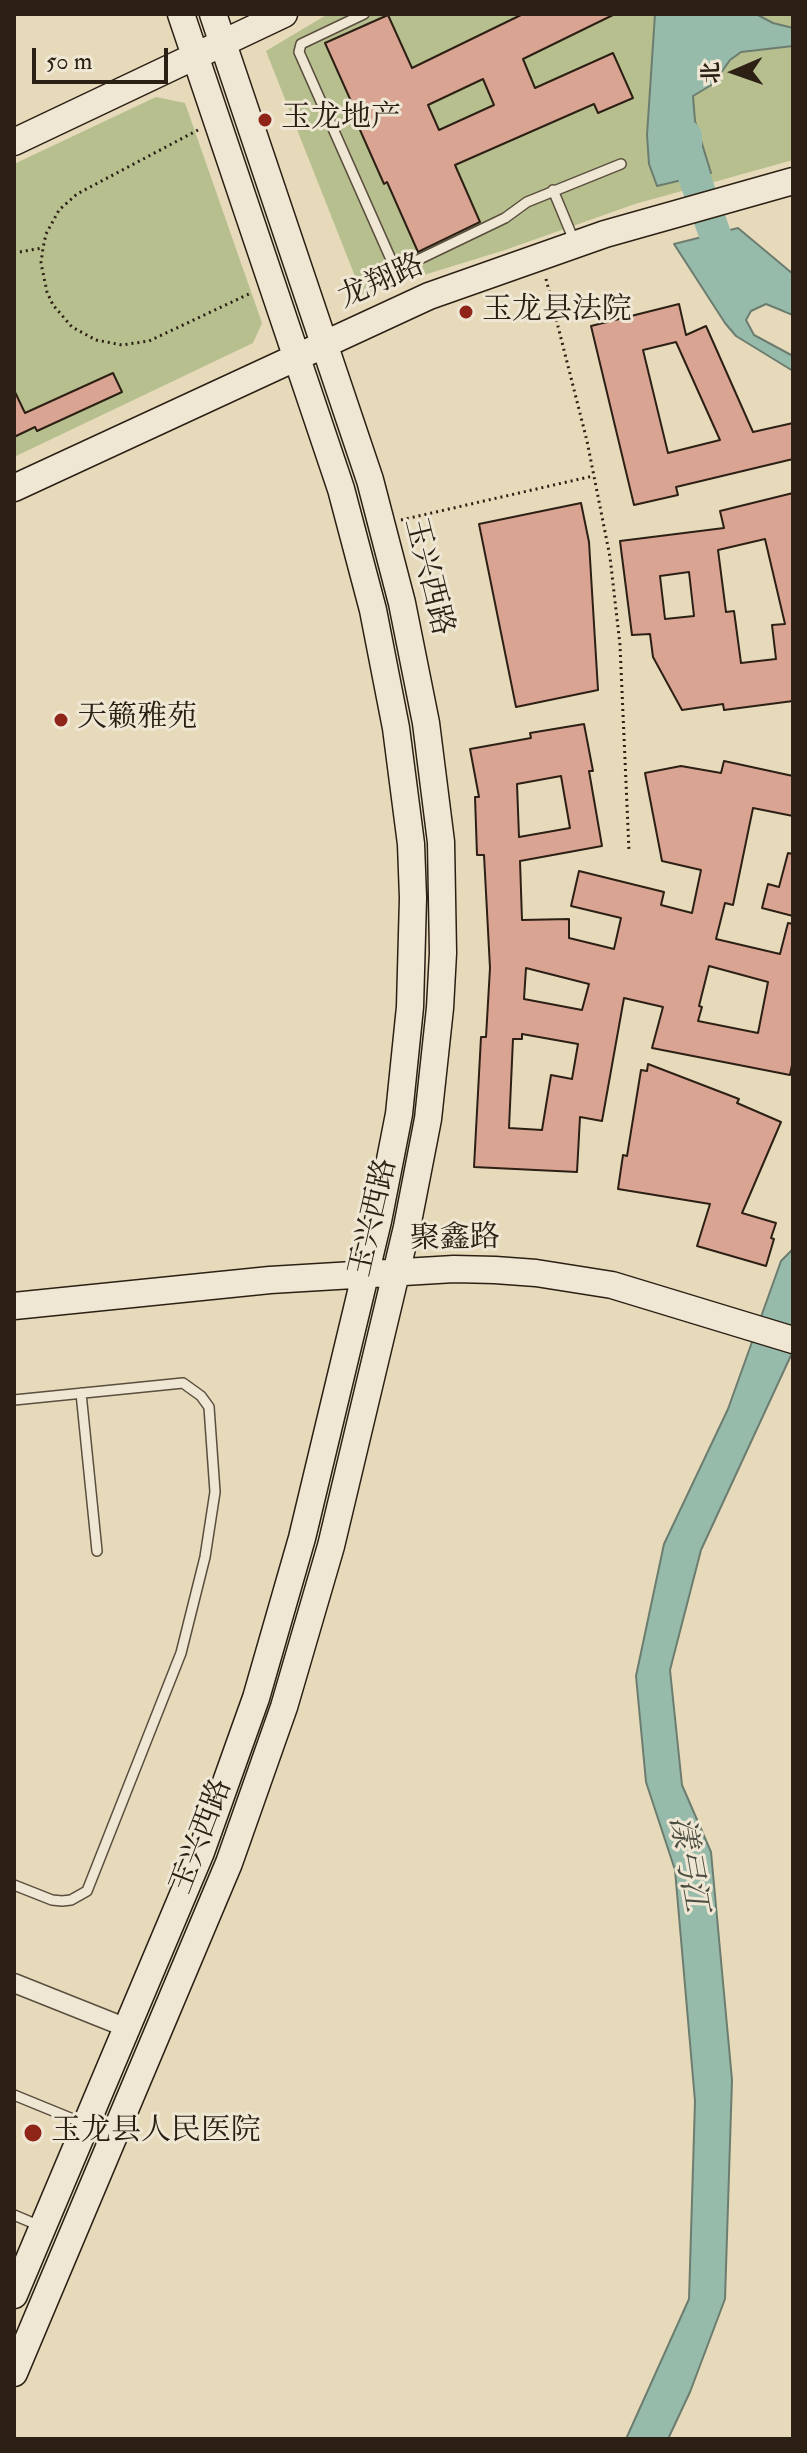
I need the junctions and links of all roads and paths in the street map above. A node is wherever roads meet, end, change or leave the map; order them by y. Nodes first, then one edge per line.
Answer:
1 (181, 14) edge
2 (213, 14) edge
3 (284, 14) edge
4 (364, 14) edge
5 (223, 44) junction
6 (196, 57) junction
7 (218, 120) junction
8 (14, 142) edge
9 (621, 164) dead end
10 (793, 181) edge
11 (553, 190) junction
12 (575, 243) junction
13 (43, 248) junction
14 (14, 253) edge
15 (539, 255) junction
16 (272, 283) junction
17 (324, 344) junction
18 (297, 356) junction
19 (594, 475) junction
20 (14, 488) edge
21 (382, 525) junction
22 (629, 851) dead end
23 (399, 1263) junction
24 (368, 1265) junction
25 (14, 1288) edge
26 (14, 1306) edge
27 (755, 1319) junction
28 (793, 1321) edge
29 (793, 1340) edge
30 (81, 1393) junction
31 (14, 1400) edge
32 (97, 1551) dead end
33 (14, 1885) edge
34 (14, 1983) edge
35 (127, 2028) junction
36 (14, 2095) edge
37 (86, 2124) junction
38 (14, 2215) edge
39 (43, 2227) junction
40 (15, 2290) edge
41 (14, 2373) edge

1 - 6 main road, 玉兴西路
2 - 5 main road, 玉兴西路
3 - 5 main road
4 - 11 lane
5 - 6 main road
5 - 17 main road, 玉兴西路
6 - 7 main road, 玉兴西路
6 - 8 main road
7 - 13 path
7 - 16 main road, 玉兴西路
9 - 11 lane
10 - 12 main road, 龙翔路
11 - 12 lane
12 - 15 main road, 龙翔路
13 - 14 path
13 - 16 path
15 - 17 main road, 龙翔路
15 - 19 path
16 - 18 main road, 玉兴西路
17 - 18 main road, 龙翔路
17 - 21 main road, 玉兴西路
18 - 20 main road, 龙翔路
18 - 24 main road, 玉兴西路
19 - 21 path
19 - 22 path
21 - 23 main road, 玉兴西路
23 - 24 main road, 聚鑫路
23 - 27 main road, 聚鑫路
23 - 41 main road, 玉兴西路
24 - 25 main road, 聚鑫路
24 - 26 main road, 聚鑫路
24 - 35 main road, 玉兴西路
27 - 28 main road, 聚鑫路
27 - 29 main road, 聚鑫路
30 - 31 lane
30 - 32 lane
30 - 33 lane
34 - 35 street
35 - 37 main road, 玉兴西路
36 - 37 lane
37 - 39 main road, 玉兴西路
38 - 39 lane
39 - 40 main road, 玉兴西路

